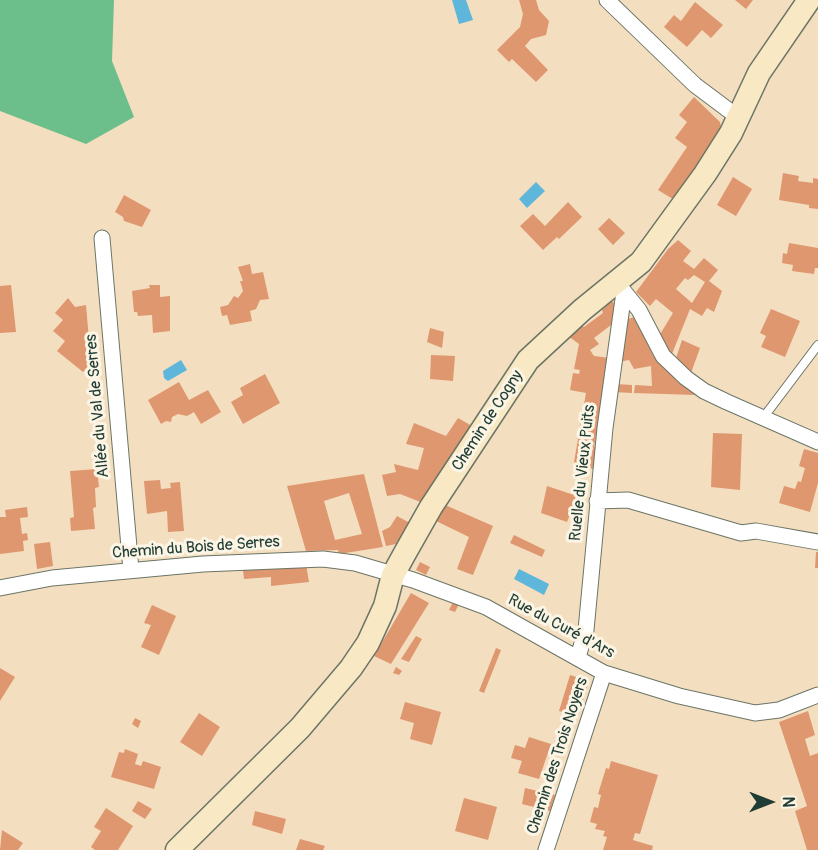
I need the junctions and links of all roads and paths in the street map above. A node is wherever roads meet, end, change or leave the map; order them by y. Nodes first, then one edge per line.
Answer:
1 (607, 0) edge
2 (809, 0) edge
3 (739, 118) junction
4 (102, 238) dead end
5 (621, 287) junction
6 (818, 345) edge
7 (763, 418) junction
8 (818, 442) edge
9 (597, 501) junction
10 (818, 542) edge
11 (131, 570) junction
12 (393, 576) junction
13 (0, 588) edge
14 (578, 657) junction
15 (604, 673) junction
16 (818, 695) edge
17 (177, 850) edge
18 (546, 850) edge

1 - 3 street
2 - 3 street, Chemin de Cogny
3 - 5 street, Chemin de Cogny
4 - 11 street, Allée du Val de Serres
5 - 7 street
5 - 9 street, Ruelle du Vieux Puits
5 - 12 street, Chemin de Cogny
6 - 7 lane
7 - 8 street
9 - 10 street
9 - 14 street, Ruelle du Vieux Puits
11 - 12 street, Chemin du Bois de Serres
11 - 13 street, Chemin du Bois de Serres
12 - 14 street, Rue du Curé d'Ars
12 - 17 street, Chemin de Cogny
14 - 15 street, Rue du Curé d'Ars
15 - 16 street, Rue du Curé d'Ars
15 - 18 street, Chemin des Trois Noyers

